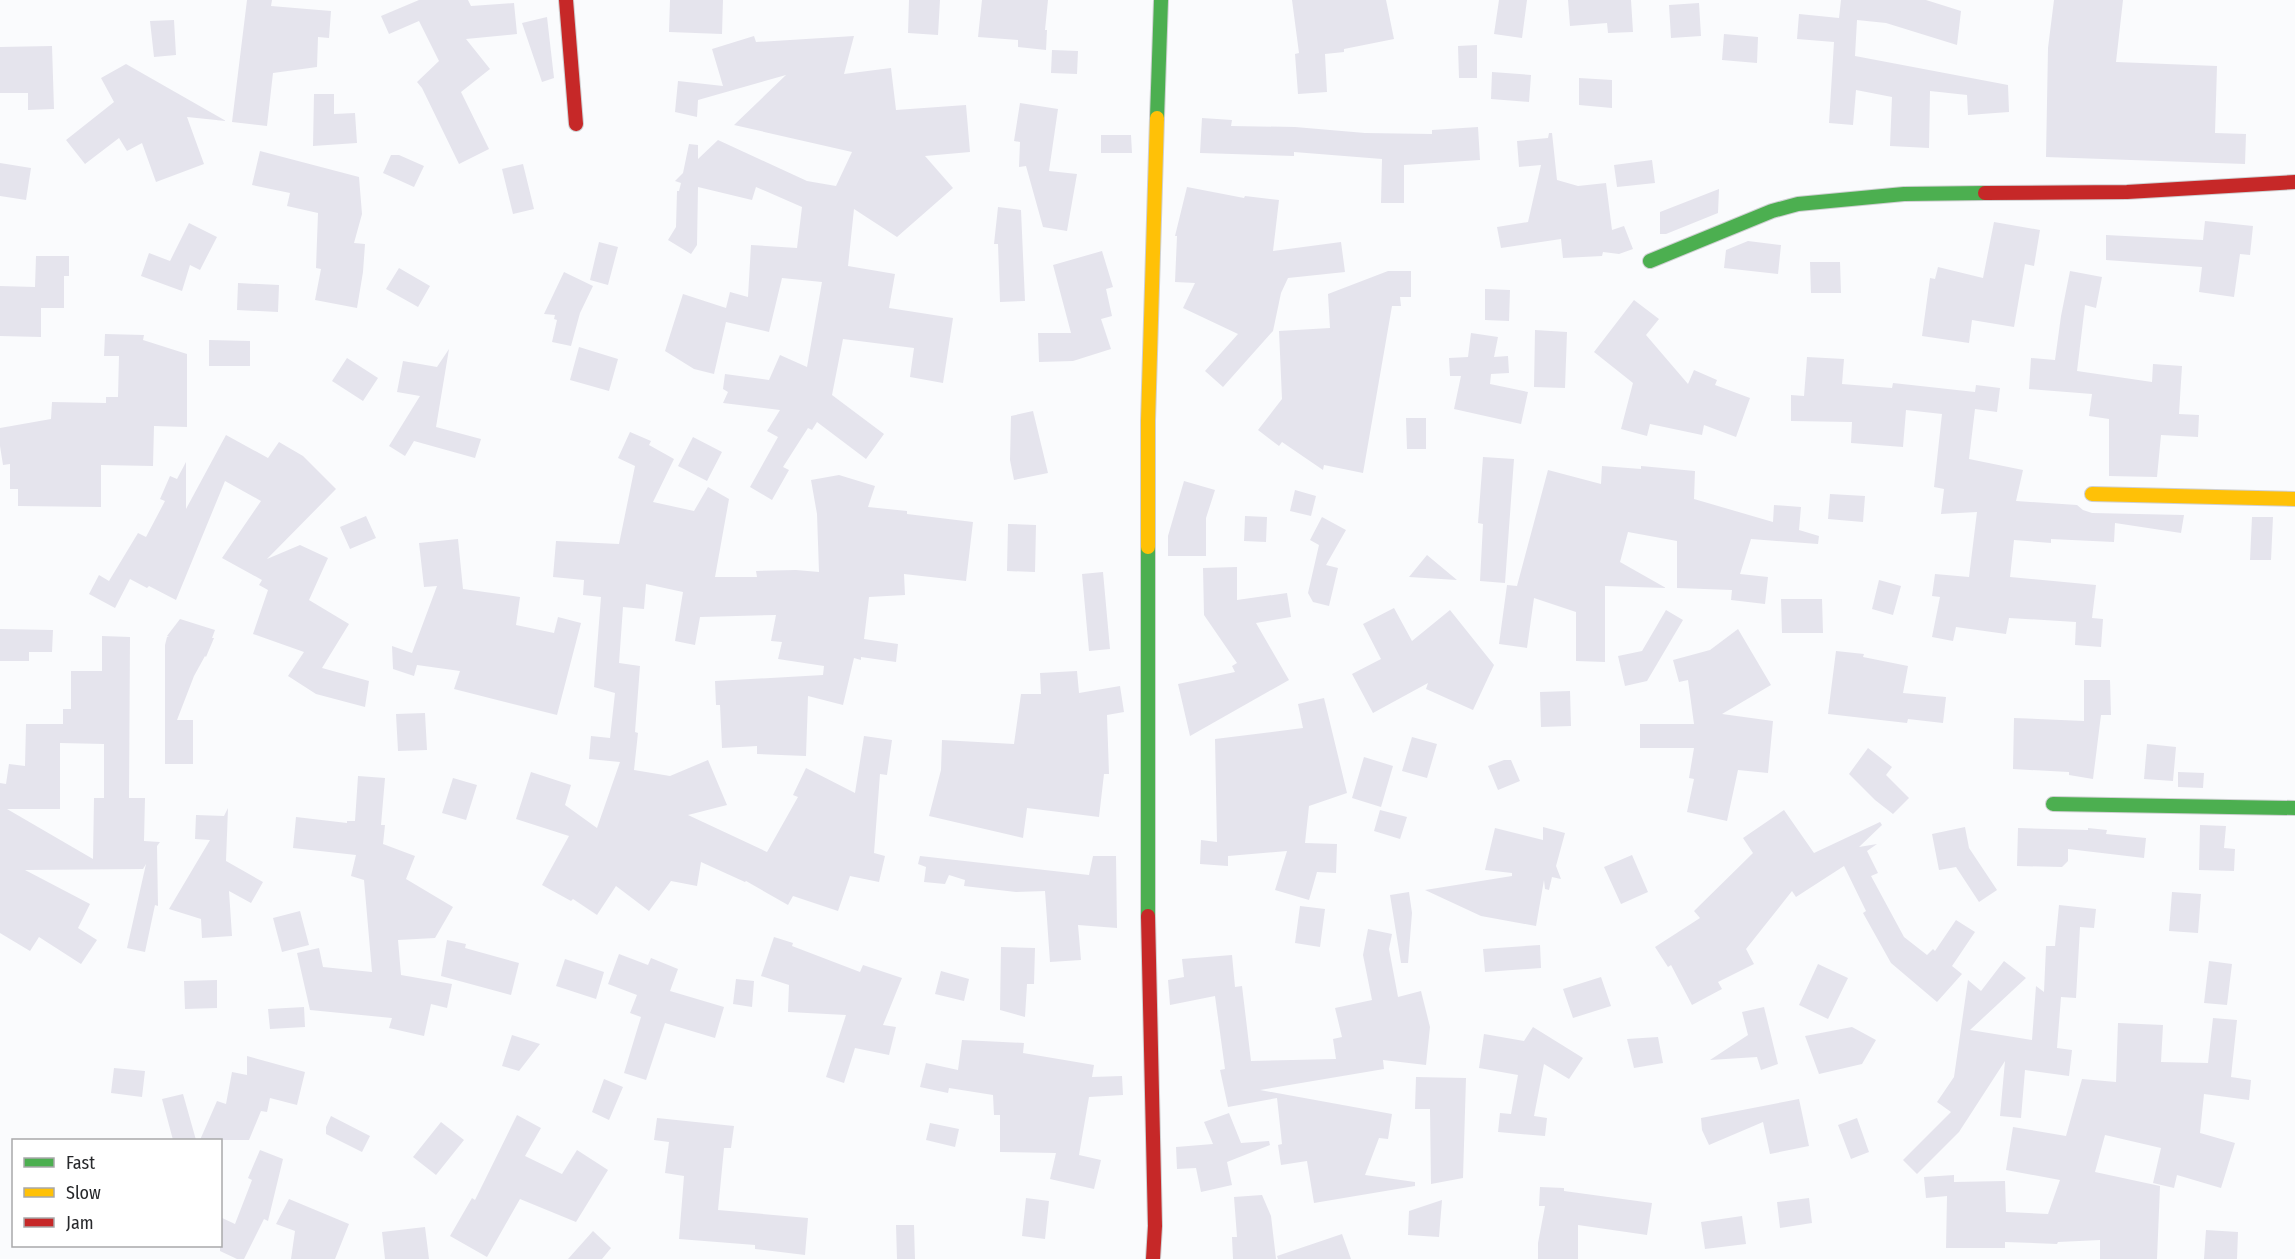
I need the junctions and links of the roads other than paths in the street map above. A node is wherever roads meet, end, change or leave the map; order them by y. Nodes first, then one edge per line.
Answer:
1 (566, 0) edge
2 (1161, 0) edge
3 (576, 124) dead end
4 (2295, 182) edge
5 (1650, 261) dead end
6 (2092, 494) dead end
7 (2295, 499) edge
8 (2053, 804) dead end
9 (2295, 808) edge
10 (1153, 1259) edge

1 - 3 street
2 - 10 street
4 - 5 street
6 - 7 street
8 - 9 street

